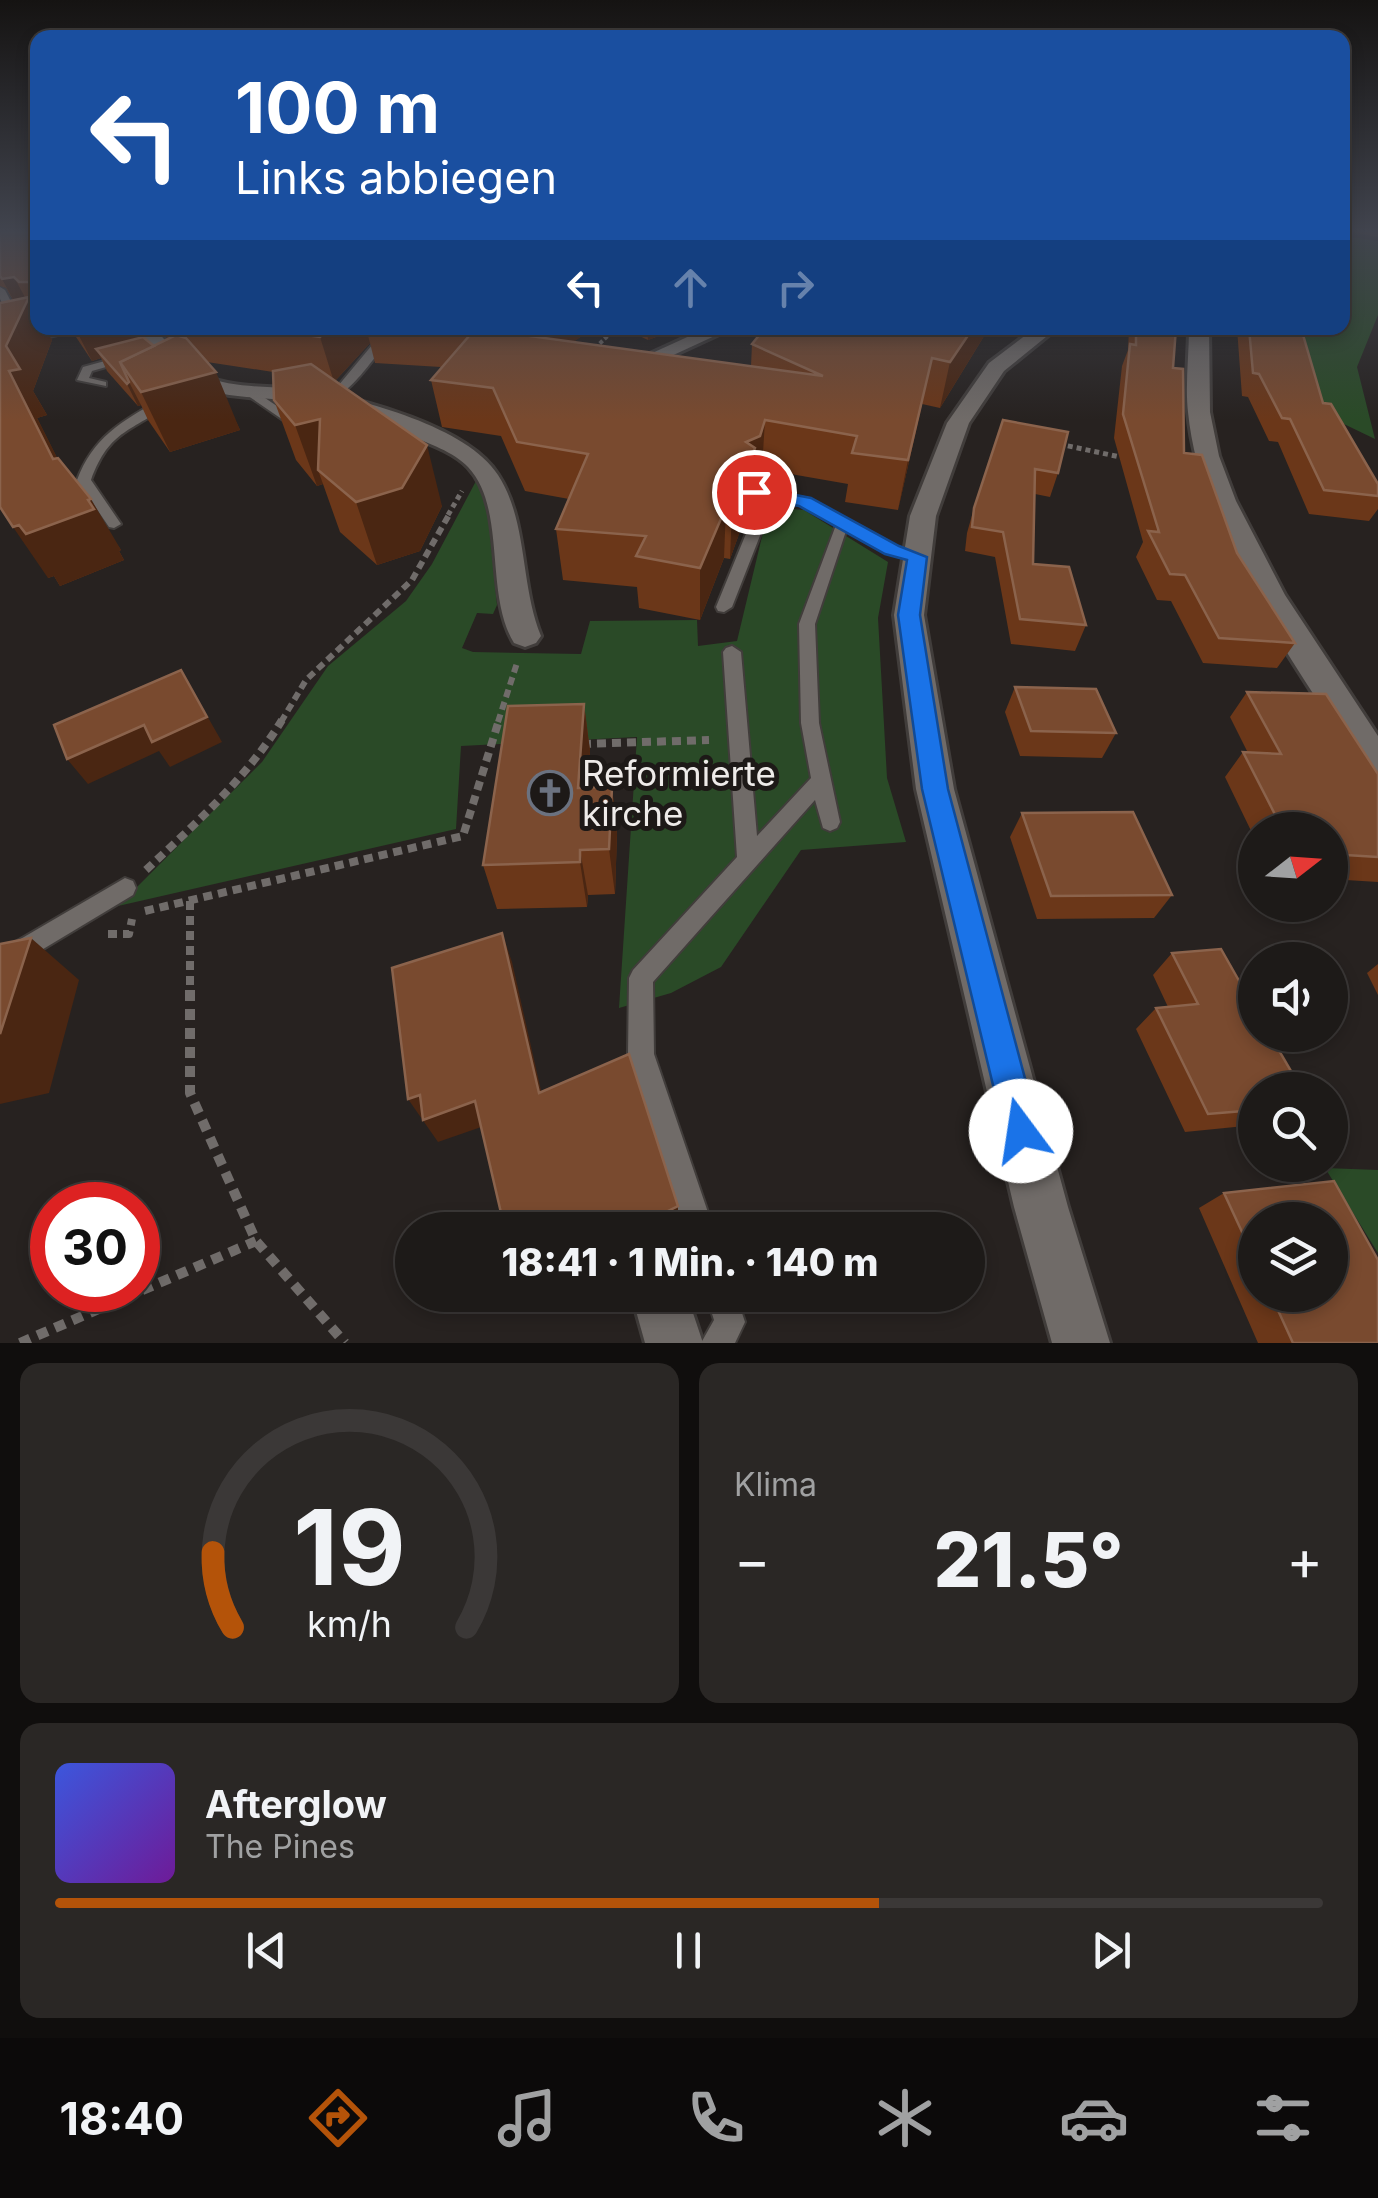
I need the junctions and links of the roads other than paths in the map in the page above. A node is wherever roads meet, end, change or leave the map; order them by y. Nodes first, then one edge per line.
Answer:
1 (1, 295) edge
2 (148, 335) edge
3 (386, 335) edge
4 (705, 335) edge
5 (1038, 335) edge
6 (1199, 335) edge
7 (12, 337) edge
8 (158, 350) junction
9 (636, 364) edge
10 (102, 384) dead end
11 (245, 390) junction
12 (170, 399) edge
13 (324, 400) junction
14 (293, 422) edge
15 (114, 524) dead end
16 (844, 525) junction
17 (918, 557) junction
18 (724, 608) dead end
19 (525, 636) road end
20 (732, 652) dead end
21 (1378, 765) edge
22 (821, 780) junction
23 (830, 822) dead end
24 (748, 861) junction
25 (125, 888) road end
26 (0, 964) edge
27 (693, 1212) edge
28 (727, 1312) edge
29 (716, 1343) edge
30 (1081, 1343) edge

1 - 7 lane
2 - 8 street
3 - 13 lane
4 - 9 street
5 - 17 street
6 - 21 street
8 - 10 lane
8 - 11 street
11 - 13 street
11 - 14 lane
12 - 15 lane
13 - 19 street
16 - 17 lane
16 - 18 lane
16 - 22 lane
17 - 30 street
20 - 24 lane
22 - 23 lane
22 - 24 lane
24 - 27 lane
25 - 26 lane
28 - 29 lane

